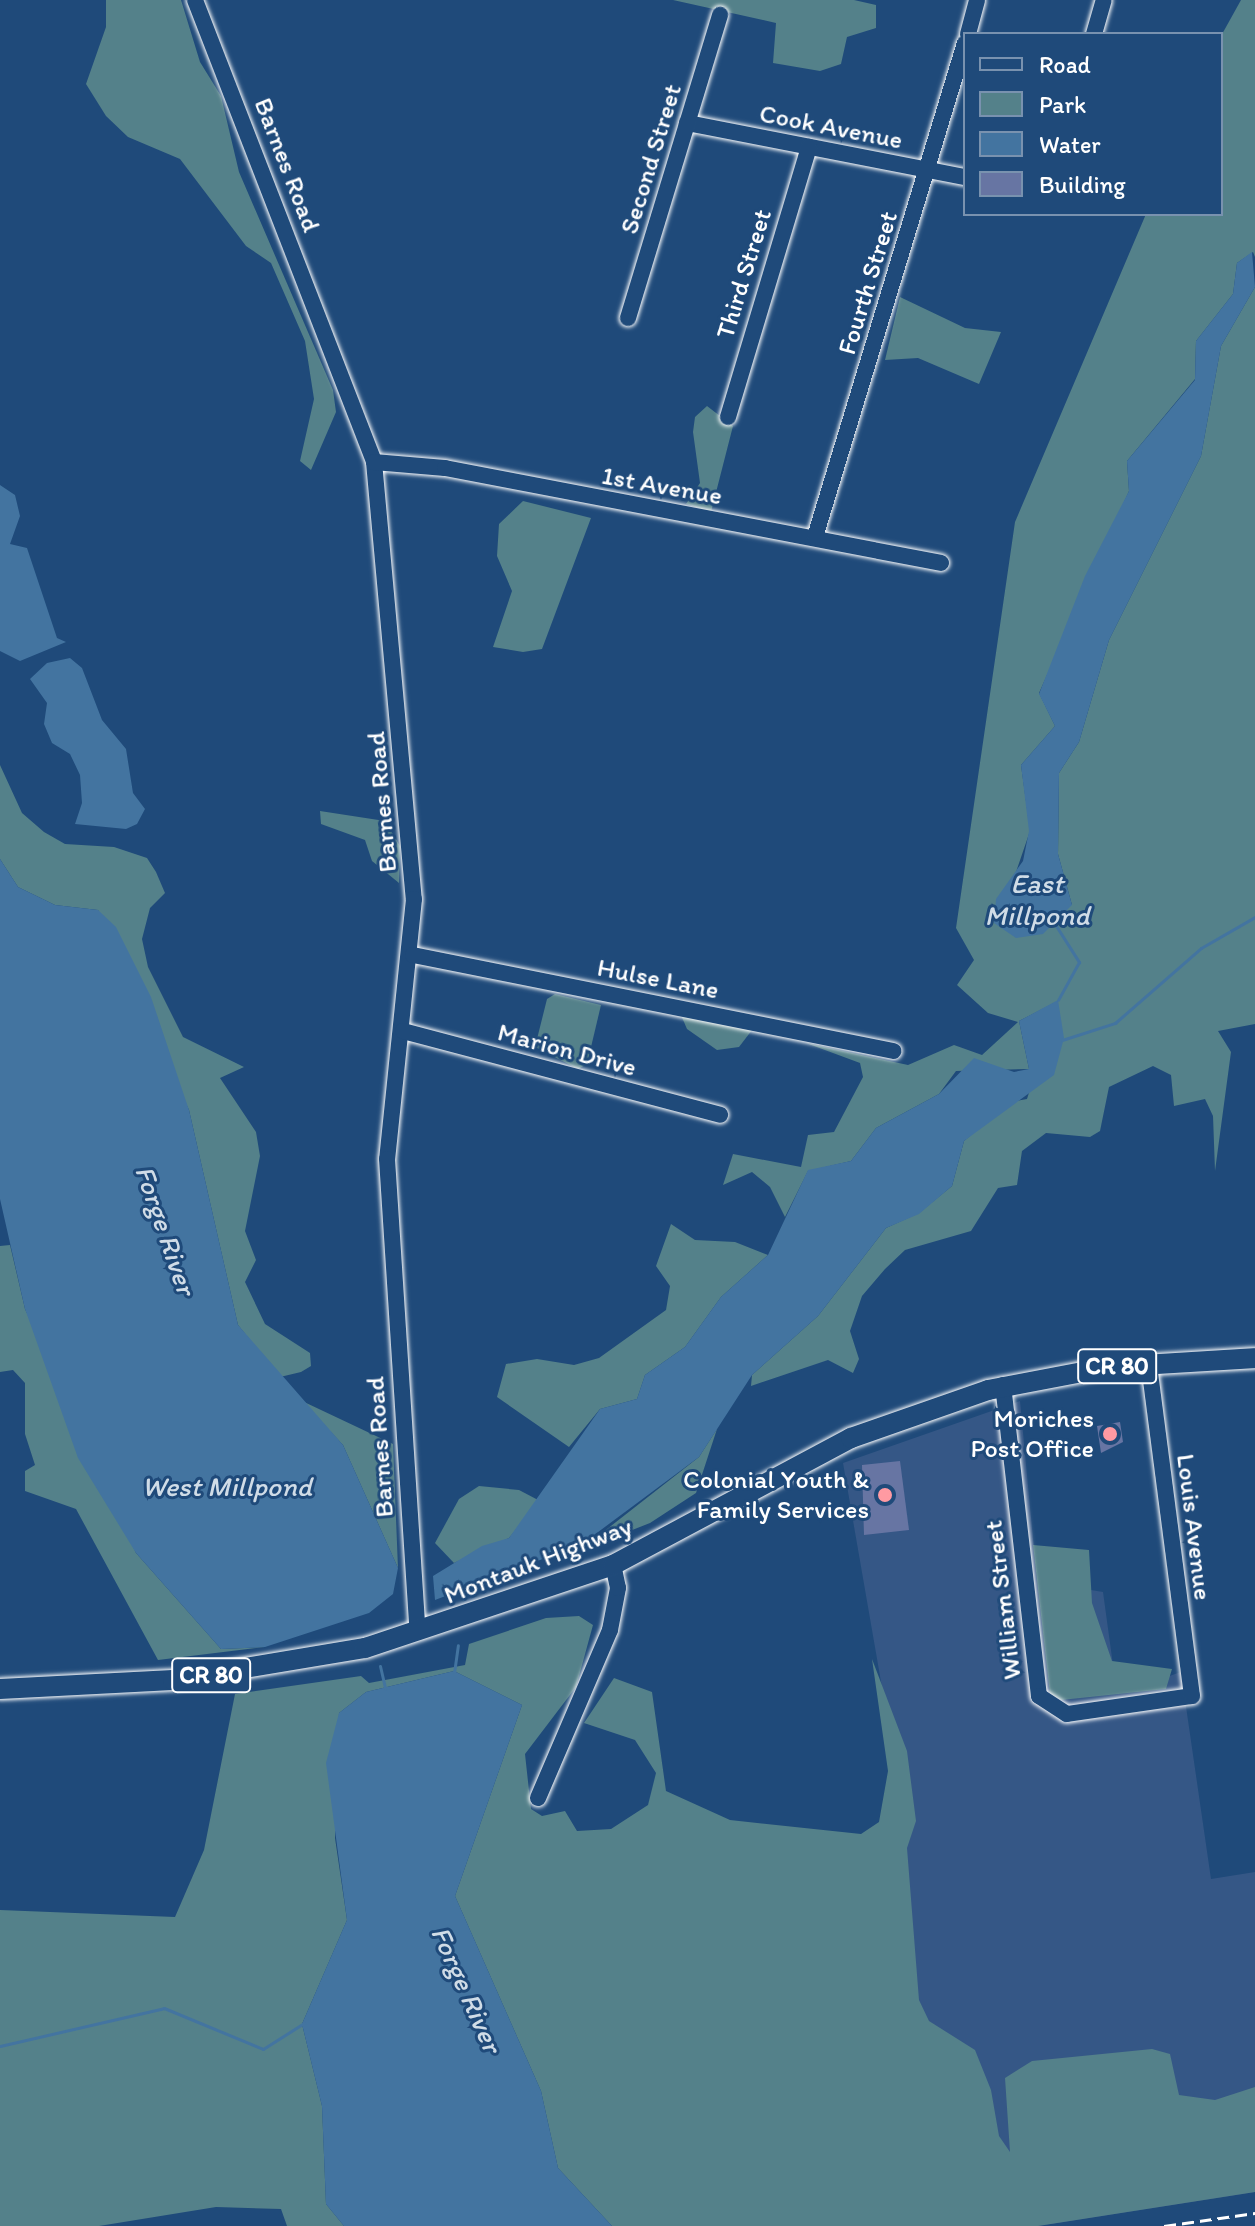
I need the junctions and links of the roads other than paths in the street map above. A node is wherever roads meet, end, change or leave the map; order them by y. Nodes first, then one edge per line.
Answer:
1 (195, 0) edge
2 (977, 0) edge
3 (1104, 0) edge
4 (720, 15) dead end
5 (969, 32) edge
6 (1095, 32) edge
7 (963, 50) edge
8 (687, 123) junction
9 (809, 147) junction
10 (929, 170) junction
11 (963, 177) edge
12 (628, 318) dead end
13 (728, 417) dead end
14 (374, 462) junction
15 (815, 537) junction
16 (941, 563) dead end
17 (413, 955) junction
18 (403, 1031) junction
19 (894, 1051) dead end
20 (720, 1115) dead end
21 (1255, 1358) edge
22 (1149, 1365) junction
23 (1003, 1385) junction
24 (613, 1565) junction
25 (418, 1632) junction
26 (0, 1689) edge
27 (1192, 1696) joint
28 (538, 1798) dead end

1 - 14 street, Barnes Road
2 - 5 street
3 - 6 street
4 - 8 street, Second Street
7 - 10 street, Fourth Street
8 - 9 street, Cook Avenue
8 - 12 street, Second Street
9 - 10 street, Cook Avenue
9 - 13 street, Third Street
10 - 11 street, Cook Avenue
10 - 15 street, Fourth Street
14 - 15 street, 1st Avenue
14 - 17 street, Barnes Road
15 - 16 street, 1st Avenue
17 - 18 street, Barnes Road
17 - 19 street, Hulse Lane
18 - 20 street, Marion Drive
18 - 25 street, Barnes Road
21 - 22 main road, Montauk Highway / CR 80
22 - 23 main road, Montauk Highway / CR 80
22 - 27 street, Louis Avenue
23 - 24 main road, Montauk Highway / CR 80
23 - 27 street, William Street
24 - 25 main road, Montauk Highway / CR 80
24 - 28 street
25 - 26 main road, Montauk Highway / CR 80

